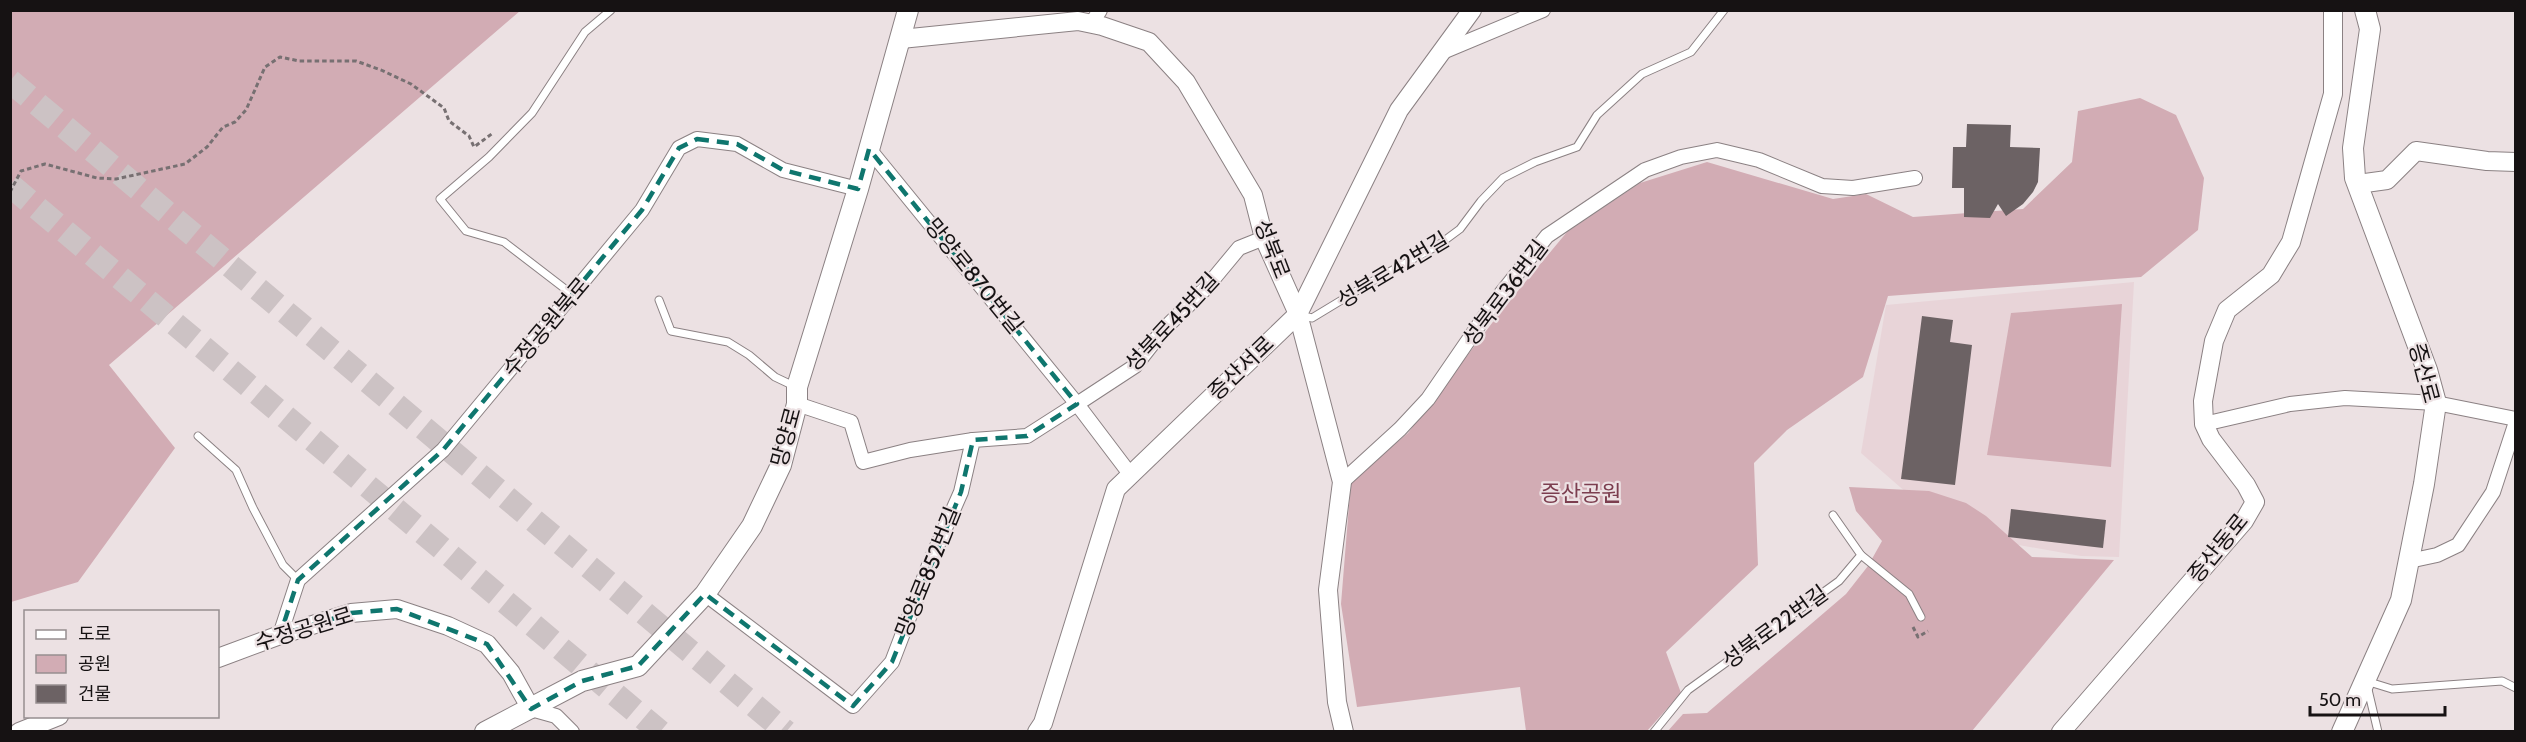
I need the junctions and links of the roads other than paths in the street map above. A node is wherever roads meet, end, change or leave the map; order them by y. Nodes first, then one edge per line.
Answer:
1 (611, 10) edge
2 (909, 10) edge
3 (1472, 10) edge
4 (1543, 10) edge
5 (1724, 10) edge
6 (2333, 10) edge
7 (2365, 10) edge
8 (1096, 17) edge
9 (901, 39) junction
10 (1438, 54) junction
11 (869, 149) junction
12 (2516, 162) edge
13 (1915, 178) dead end
14 (2358, 184) junction
15 (858, 189) junction
16 (1264, 238) junction
17 (573, 295) junction
18 (659, 300) dead end
19 (1298, 314) junction
20 (797, 396) junction
21 (2436, 403) junction
22 (1077, 404) junction
23 (2516, 420) edge
24 (2205, 424) junction
25 (198, 436) dead end
26 (973, 440) junction
27 (1130, 474) junction
28 (1342, 482) junction
29 (1833, 516) dead end
30 (1862, 555) junction
31 (2409, 561) junction
32 (298, 580) junction
33 (705, 594) junction
34 (1921, 617) dead end
35 (280, 635) junction
36 (219, 658) edge
37 (2366, 681) junction
38 (2516, 688) edge
39 (531, 709) junction
40 (56, 718) edge
41 (19, 732) edge
42 (485, 732) edge
43 (572, 732) edge
44 (1037, 732) edge
45 (1344, 732) edge
46 (1654, 732) edge
47 (2061, 732) edge
48 (2342, 732) edge
49 (2378, 732) edge

1 - 17 lane
2 - 9 main road, 망양로
3 - 10 street, 증산서로
4 - 10 street
5 - 19 lane, 성북로42번길
6 - 24 street, 증산동로
7 - 14 main road, 증산로
8 - 9 street, 성북로
8 - 16 street, 성북로
9 - 11 main road, 망양로
10 - 19 street, 증산서로
11 - 15 main road, 망양로
11 - 22 street, 망양로870번길
12 - 14 street
13 - 28 street, 성북로36번길
14 - 21 main road, 증산로
15 - 17 street, 수정공원북로
15 - 20 main road, 망양로
16 - 19 street, 성북로
16 - 22 street, 성북로45번길
17 - 32 street, 수정공원북로
18 - 20 lane
19 - 27 street, 증산서로
19 - 28 street, 성북로
20 - 26 street
20 - 33 main road, 망양로
21 - 23 street
21 - 24 street
21 - 31 main road, 증산로
22 - 26 street
22 - 27 street
23 - 31 street
24 - 47 street, 증산동로
25 - 32 lane
26 - 33 street, 망양로852번길
27 - 44 street, 증산서로
28 - 45 street, 성북로
29 - 30 lane
30 - 34 lane
30 - 46 lane, 성북로22번길
31 - 37 main road, 증산로
32 - 35 street
33 - 39 main road, 망양로
35 - 36 street, 수정공원로
35 - 39 street, 수정공원로
37 - 38 lane
37 - 48 main road, 증산로
37 - 49 lane
39 - 42 main road, 망양로
39 - 43 street
40 - 41 street

